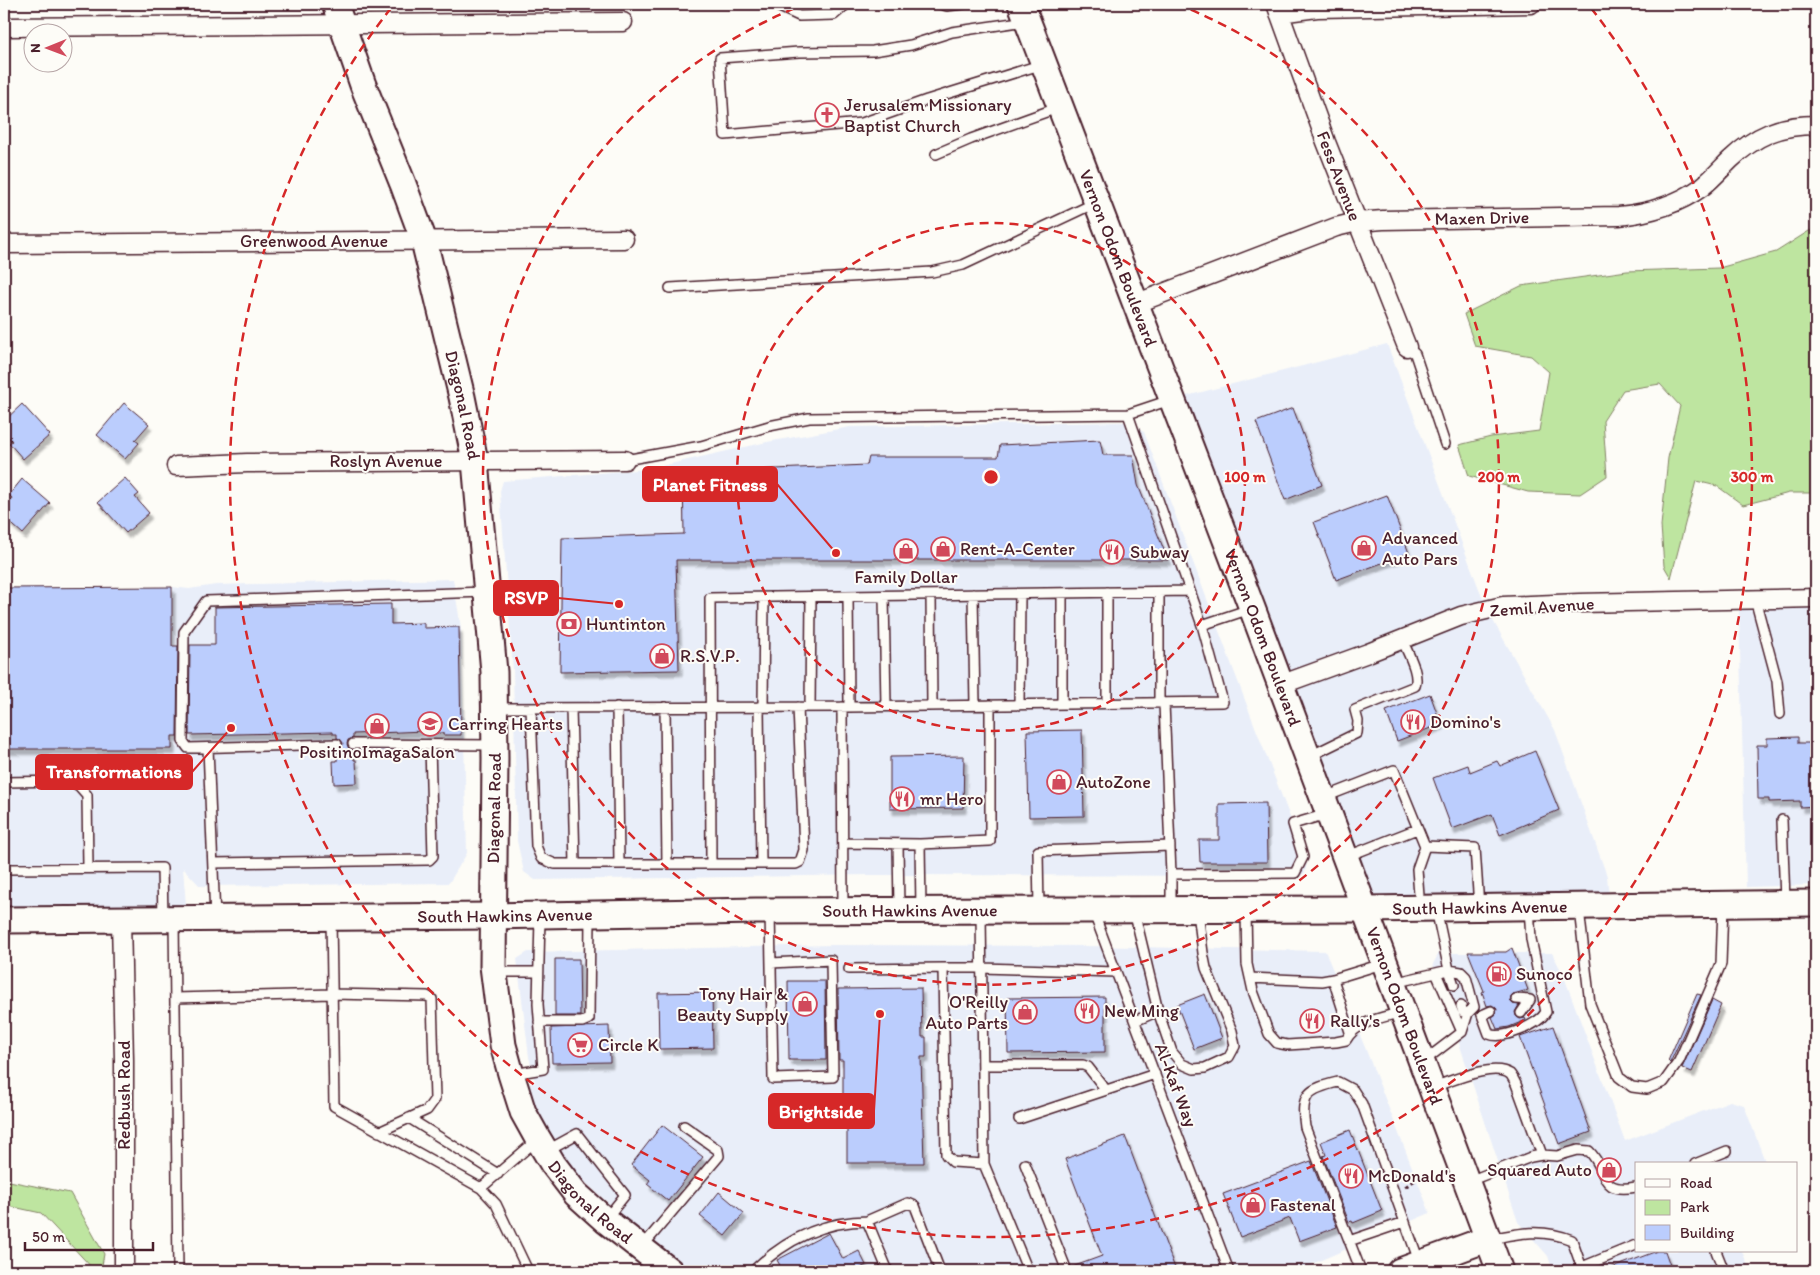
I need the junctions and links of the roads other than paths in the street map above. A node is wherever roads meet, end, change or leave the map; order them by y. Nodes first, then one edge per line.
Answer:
1 (773, 4) edge
2 (847, 4) edge
3 (940, 4) edge
4 (962, 4) edge
5 (1531, 4) edge
6 (1278, 9) edge
7 (1024, 12) edge
8 (339, 13) edge
9 (623, 22) dead end
10 (4, 27) edge
11 (1044, 64) junction
12 (1060, 107) junction
13 (1816, 125) edge
14 (936, 154) dead end
15 (1096, 202) junction
16 (1357, 222) junction
17 (624, 239) dead end
18 (424, 241) junction
19 (4, 244) edge
20 (670, 288) dead end
21 (1135, 304) junction
22 (1407, 347) joint
23 (1172, 400) junction
24 (1128, 414) junction
25 (1445, 444) dead end
26 (625, 460) joint
27 (475, 461) junction
28 (176, 466) dead end
29 (1190, 591) junction
30 (487, 592) junction
31 (1107, 592) junction
32 (1159, 592) junction
33 (1062, 593) junction
34 (973, 594) junction
35 (1020, 594) junction
36 (931, 595) junction
37 (848, 596) junction
38 (884, 596) junction
39 (811, 597) junction
40 (764, 598) junction
41 (1816, 598) edge
42 (1754, 599) junction
43 (1252, 608) junction
44 (1202, 624) junction
45 (1402, 639) junction
46 (1280, 685) junction
47 (1107, 703) junction
48 (1162, 703) junction
49 (1019, 704) junction
50 (1062, 704) junction
51 (975, 705) junction
52 (990, 705) junction
53 (886, 706) junction
54 (932, 706) junction
55 (665, 707) junction
56 (711, 707) junction
57 (761, 707) junction
58 (798, 707) junction
59 (810, 707) junction
60 (846, 707) junction
61 (494, 708) junction
62 (531, 708) junction
63 (571, 708) junction
64 (617, 708) junction
65 (1780, 714) dead end
66 (337, 744) dead end
67 (353, 744) dead end
68 (495, 745) junction
69 (430, 746) junction
70 (208, 748) junction
71 (1307, 757) junction
72 (4, 782) edge
73 (1326, 806) junction
74 (1782, 820) dead end
75 (1418, 829) junction
76 (843, 844) junction
77 (898, 844) junction
78 (920, 844) junction
79 (1170, 846) junction
80 (1425, 846) junction
81 (1346, 857) junction
82 (213, 863) junction
83 (575, 864) junction
84 (619, 864) junction
85 (666, 864) junction
86 (711, 864) junction
87 (761, 864) junction
88 (88, 868) junction
89 (4, 869) edge
90 (1171, 874) junction
91 (1723, 904) junction
92 (1785, 904) junction
93 (1816, 904) edge
94 (1578, 906) junction
95 (1479, 907) junction
96 (1529, 907) junction
97 (1428, 908) junction
98 (1171, 909) junction
99 (1198, 909) junction
100 (1246, 909) junction
101 (1365, 909) junction
102 (981, 910) junction
103 (1039, 910) junction
104 (1093, 910) junction
105 (1134, 910) junction
106 (770, 911) junction
107 (843, 911) junction
108 (910, 911) junction
109 (590, 914) junction
110 (540, 915) junction
111 (493, 916) junction
112 (331, 917) junction
113 (169, 918) junction
114 (215, 918) junction
115 (121, 919) junction
116 (4, 920) edge
117 (771, 963) junction
118 (943, 968) junction
119 (982, 968) junction
120 (849, 969) dead end
121 (1452, 970) junction
122 (494, 972) junction
123 (538, 972) junction
124 (1116, 972) junction
125 (1389, 973) junction
126 (1436, 973) junction
127 (1250, 978) junction
128 (1333, 979) junction
129 (1457, 983) dead end
130 (332, 994) junction
131 (1542, 994) junction
132 (175, 998) junction
133 (1516, 1000) dead end
134 (1530, 1000) junction
135 (1158, 1011) junction
136 (1491, 1011) dead end
137 (1403, 1012) junction
138 (1521, 1013) dead end
139 (1135, 1021) junction
140 (539, 1022) junction
141 (1485, 1024) junction
142 (1496, 1024) dead end
143 (1464, 1027) junction
144 (1350, 1032) junction
145 (1422, 1062) junction
146 (983, 1065) junction
147 (511, 1074) junction
148 (1155, 1074) junction
149 (1431, 1087) junction
150 (1106, 1090) junction
151 (409, 1118) junction
152 (1019, 1120) dead end
153 (684, 1126) dead end
154 (379, 1132) junction
155 (542, 1145) junction
156 (1727, 1151) dead end
157 (1542, 1155) junction
158 (1700, 1162) edge
159 (984, 1164) junction
160 (1025, 1164) dead end
161 (498, 1174) junction
162 (1466, 1182) junction
163 (1635, 1187) edge
164 (481, 1188) junction
165 (605, 1220) junction
166 (868, 1221) junction
167 (1405, 1222) junction
168 (1488, 1239) junction
169 (1349, 1241) junction
170 (1635, 1245) edge
171 (641, 1247) junction
172 (1716, 1252) edge
173 (1410, 1268) edge
174 (1582, 1269) edge
175 (124, 1271) edge
176 (178, 1271) edge
177 (528, 1271) edge
178 (670, 1271) edge
179 (753, 1271) edge
180 (888, 1271) edge
181 (940, 1271) edge
182 (1028, 1271) edge
183 (1067, 1271) edge
184 (1229, 1271) edge
185 (1361, 1271) edge
186 (1500, 1271) edge
187 (1724, 1271) edge

1 - 2 lane
3 - 4 lane
5 - 6 street
6 - 16 street, Fess Avenue
7 - 11 street, Vernon Odom Boulevard
7 - 11 lane
8 - 9 street
8 - 10 street
8 - 18 street, Diagonal Road
11 - 12 street, Vernon Odom Boulevard
12 - 14 lane
12 - 15 street, Vernon Odom Boulevard
13 - 16 street, Maxen Drive
15 - 20 lane
15 - 21 street, Vernon Odom Boulevard
16 - 21 street, Maxen Drive
16 - 22 street, Fess Avenue
17 - 18 street, Greenwood Avenue
18 - 19 street, Greenwood Avenue
18 - 27 street, Diagonal Road
21 - 23 street, Vernon Odom Boulevard
22 - 25 lane
23 - 24 lane
23 - 43 street, Vernon Odom Boulevard
24 - 26 lane
24 - 29 lane
26 - 27 street, Roslyn Avenue
27 - 28 street, Roslyn Avenue
27 - 30 street, Diagonal Road
29 - 32 lane
29 - 44 lane
30 - 61 street, Diagonal Road
30 - 70 lane
31 - 32 lane
31 - 33 lane
31 - 47 lane
32 - 48 lane
33 - 35 lane
33 - 50 lane
34 - 35 lane
34 - 36 lane
34 - 51 lane
35 - 49 lane
36 - 38 lane
36 - 54 lane
37 - 38 lane
37 - 39 lane
37 - 60 lane
38 - 53 lane
39 - 40 lane
39 - 59 lane
40 - 56 lane
40 - 57 lane
41 - 42 street, Zemil Avenue
42 - 45 street, Zemil Avenue
42 - 65 lane
43 - 44 lane
43 - 46 street, Vernon Odom Boulevard
44 - 48 lane
45 - 46 street, Zemil Avenue
45 - 71 lane
46 - 71 street, Vernon Odom Boulevard
47 - 48 lane
47 - 50 lane
48 - 79 lane
49 - 50 lane
49 - 52 lane
51 - 52 lane
51 - 54 lane
52 - 78 lane
53 - 54 lane
53 - 60 lane
55 - 56 lane
55 - 64 lane
55 - 85 lane
56 - 57 lane
56 - 86 lane
57 - 58 lane
57 - 87 lane
58 - 59 lane
58 - 87 lane
59 - 60 lane
60 - 76 lane
61 - 62 lane
61 - 68 street, Diagonal Road
62 - 63 lane
62 - 83 lane
63 - 64 lane
63 - 83 lane
64 - 84 lane
66 - 70 lane
67 - 69 lane
68 - 69 lane
68 - 111 street, Diagonal Road
69 - 82 lane
70 - 82 lane
71 - 73 street, Vernon Odom Boulevard
72 - 88 lane
73 - 75 lane
73 - 81 street, Vernon Odom Boulevard
73 - 90 lane
74 - 92 lane
75 - 80 lane
75 - 81 lane
76 - 77 lane
76 - 107 lane
77 - 78 lane
77 - 108 lane
78 - 108 lane
79 - 90 lane
79 - 103 lane
80 - 95 lane
80 - 97 lane
81 - 101 street, Vernon Odom Boulevard
82 - 114 lane
83 - 84 lane
84 - 85 lane
85 - 86 lane
86 - 87 lane
88 - 89 lane
88 - 113 lane
90 - 98 lane
91 - 92 street, South Hawkins Avenue
91 - 94 street, South Hawkins Avenue
91 - 94 lane
92 - 93 street, South Hawkins Avenue
94 - 96 street, South Hawkins Avenue
95 - 96 street, South Hawkins Avenue
95 - 97 street, South Hawkins Avenue
96 - 131 lane
97 - 101 street, South Hawkins Avenue
97 - 121 lane
98 - 99 street, South Hawkins Avenue
98 - 105 street, South Hawkins Avenue
99 - 100 street, South Hawkins Avenue
99 - 135 lane
100 - 101 street, South Hawkins Avenue
100 - 127 lane
101 - 125 street, Vernon Odom Boulevard
102 - 103 street, South Hawkins Avenue
102 - 108 street, South Hawkins Avenue
102 - 119 lane
103 - 104 street, South Hawkins Avenue
104 - 105 street, South Hawkins Avenue
104 - 124 lane, Al-Kaf Way
105 - 135 lane
106 - 107 street, South Hawkins Avenue
106 - 109 street, South Hawkins Avenue
106 - 117 lane
107 - 108 street, South Hawkins Avenue
109 - 110 street, South Hawkins Avenue
109 - 140 lane
110 - 111 street, South Hawkins Avenue
110 - 123 lane
111 - 112 street, South Hawkins Avenue
111 - 122 street, Diagonal Road
112 - 114 street, South Hawkins Avenue
112 - 130 lane
113 - 114 street, South Hawkins Avenue
113 - 115 street, South Hawkins Avenue
113 - 132 lane
115 - 116 street, South Hawkins Avenue
115 - 175 street, Redbush Road
117 - 117 lane
118 - 119 lane
118 - 120 lane
118 - 159 lane
119 - 124 lane
119 - 146 lane
121 - 126 lane
121 - 129 lane
121 - 143 lane
122 - 123 lane
122 - 147 street, Diagonal Road
123 - 140 lane
124 - 139 lane, Al-Kaf Way
125 - 126 lane
125 - 128 lane
125 - 137 street, Vernon Odom Boulevard
126 - 143 lane
127 - 128 lane
127 - 144 lane
128 - 144 lane
130 - 132 lane
130 - 151 lane
130 - 154 lane
131 - 134 lane
131 - 141 lane
132 - 176 lane
133 - 134 lane
134 - 138 lane
135 - 139 lane
136 - 141 lane
137 - 144 lane
137 - 145 street, Vernon Odom Boulevard
139 - 148 lane, Al-Kaf Way
140 - 147 lane
141 - 142 lane
141 - 143 lane
143 - 145 lane
145 - 149 street, Vernon Odom Boulevard
146 - 150 lane
146 - 159 lane
147 - 155 street, Diagonal Road
148 - 150 lane
148 - 184 lane, Al-Kaf Way
149 - 157 lane
149 - 162 street, Vernon Odom Boulevard
150 - 152 lane
151 - 154 lane
151 - 161 lane
153 - 171 lane
154 - 164 lane
155 - 161 lane
155 - 165 street, Diagonal Road
155 - 165 lane
156 - 158 lane
157 - 162 lane
157 - 163 lane
159 - 182 lane
160 - 183 lane
161 - 164 lane
162 - 168 street, Vernon Odom Boulevard
164 - 177 lane
165 - 171 street, Diagonal Road
166 - 179 lane
166 - 180 lane
166 - 181 lane
167 - 169 lane
167 - 169 lane
167 - 173 lane
168 - 173 street
168 - 174 lane
168 - 186 street, Vernon Odom Boulevard
169 - 185 lane
170 - 174 lane
171 - 178 street, Diagonal Road
172 - 187 lane

